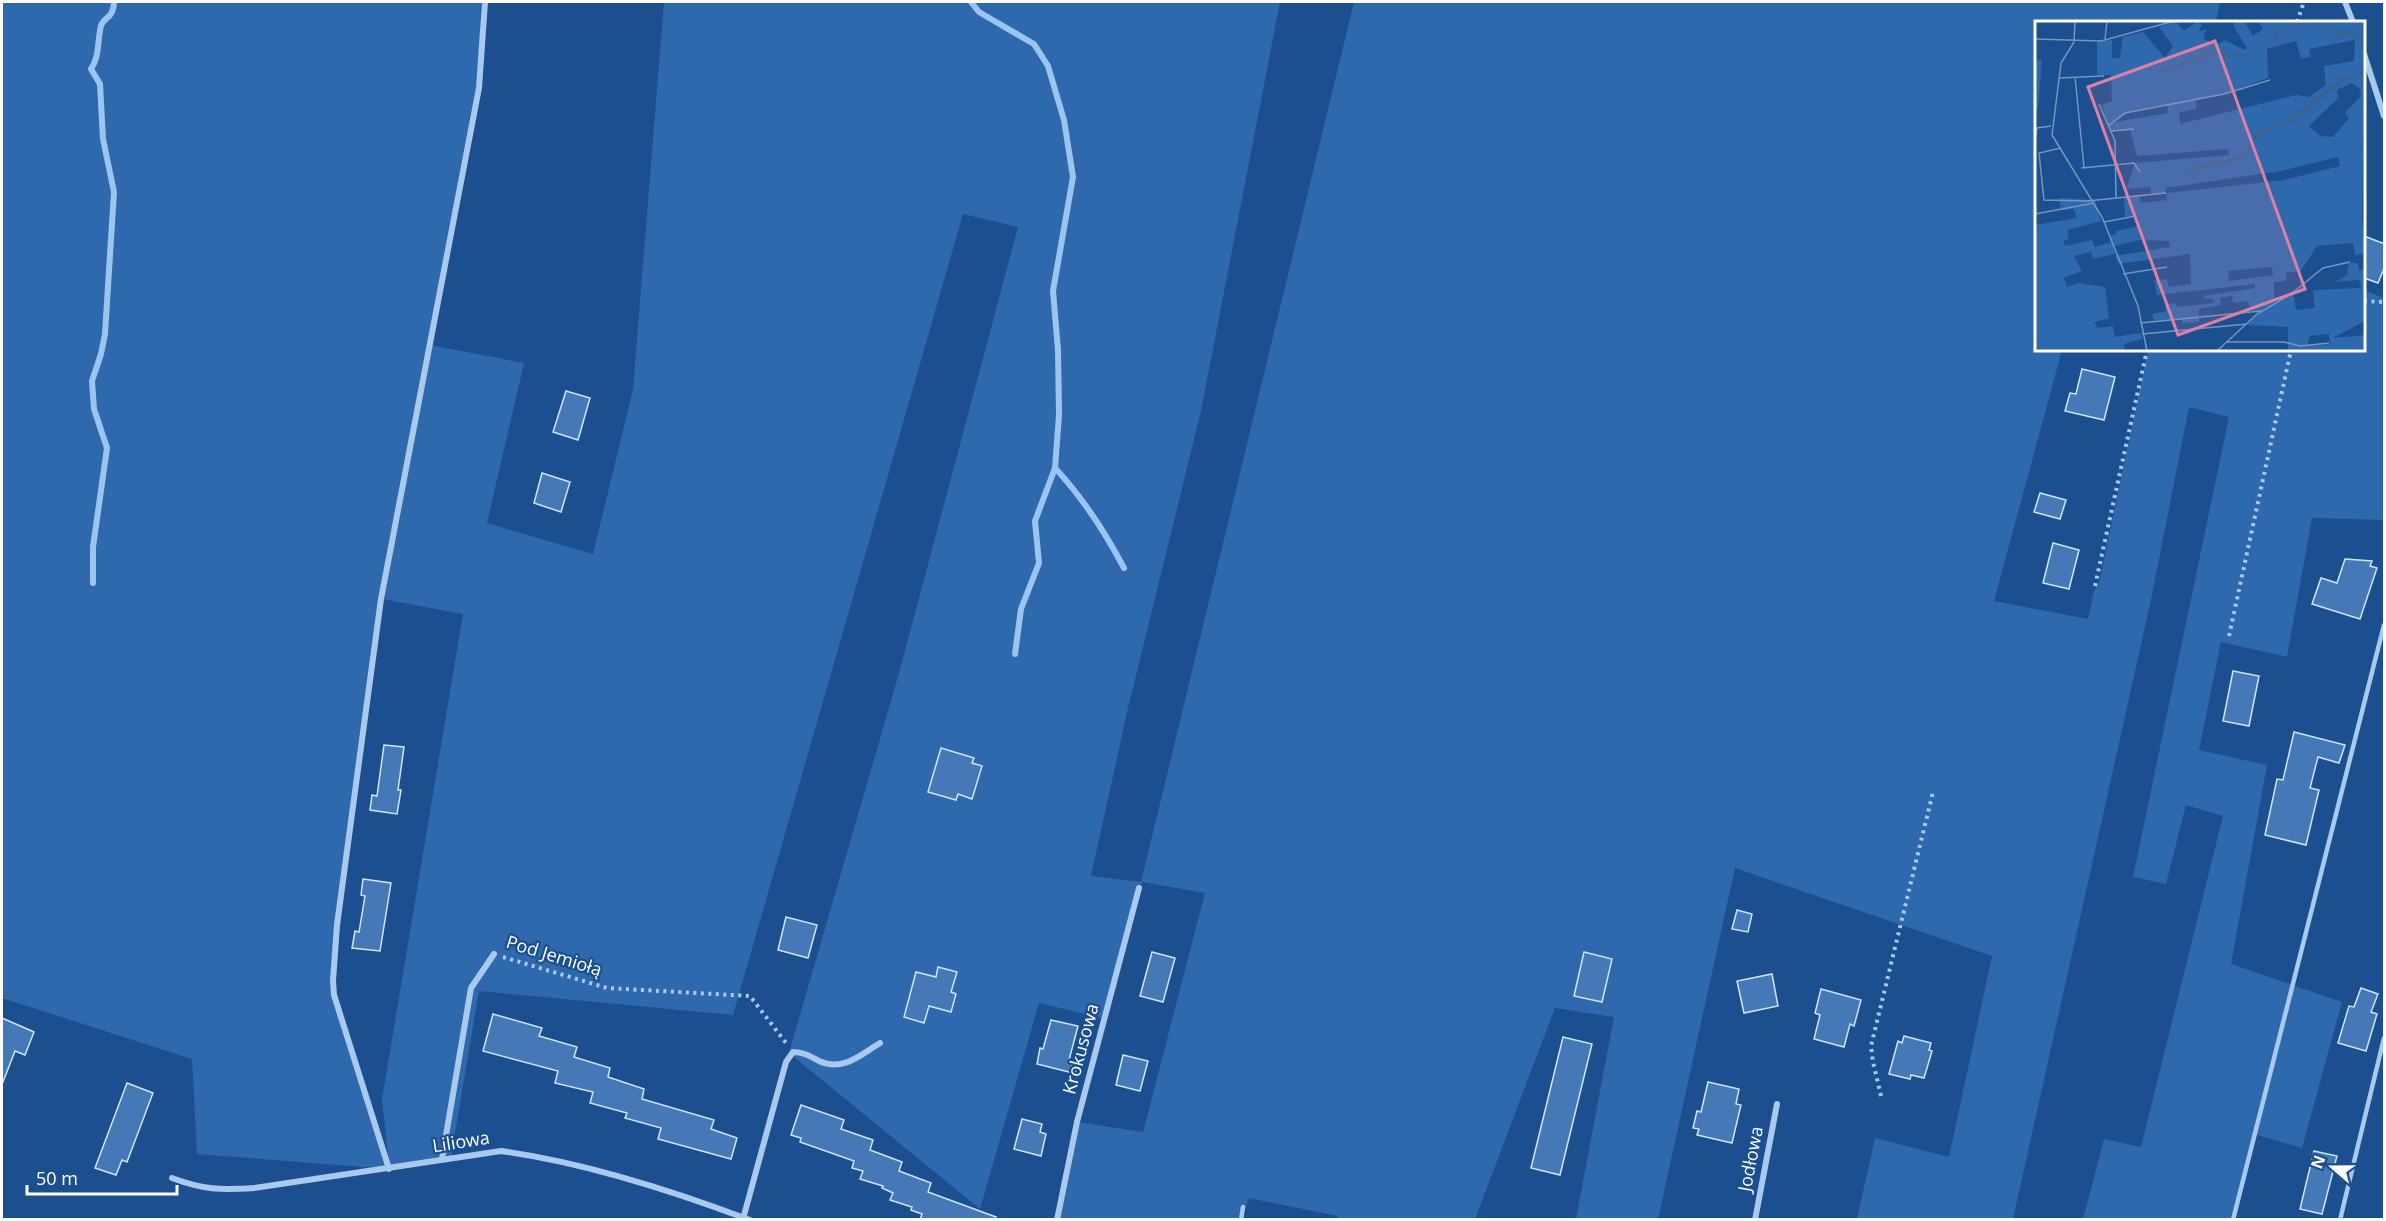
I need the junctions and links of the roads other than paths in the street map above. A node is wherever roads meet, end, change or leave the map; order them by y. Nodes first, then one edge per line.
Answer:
1 (484, 2) edge
2 (2346, 2) edge
3 (2353, 21) edge
4 (2365, 57) edge
5 (2385, 116) edge
6 (2385, 625) edge
7 (1139, 888) dead end
8 (494, 954) road end
9 (2385, 1038) edge
10 (880, 1043) dead end
11 (1777, 1104) dead end
12 (442, 1159) junction
13 (389, 1169) junction
14 (172, 1178) dead end
15 (1243, 1206) dead end
16 (745, 1219) edge
17 (1057, 1220) edge
18 (1241, 1220) edge
19 (1755, 1220) edge
20 (2234, 1220) edge
21 (2340, 1220) edge

1 - 13 street
2 - 3 street
4 - 5 street
6 - 20 lane
7 - 17 street, Krokusowa
8 - 12 street, Pod Jemiołą
9 - 21 lane
10 - 16 street
11 - 19 street, Jodłowa
12 - 13 street, Liliowa
12 - 16 street, Liliowa
13 - 14 street, Liliowa
15 - 18 lane

